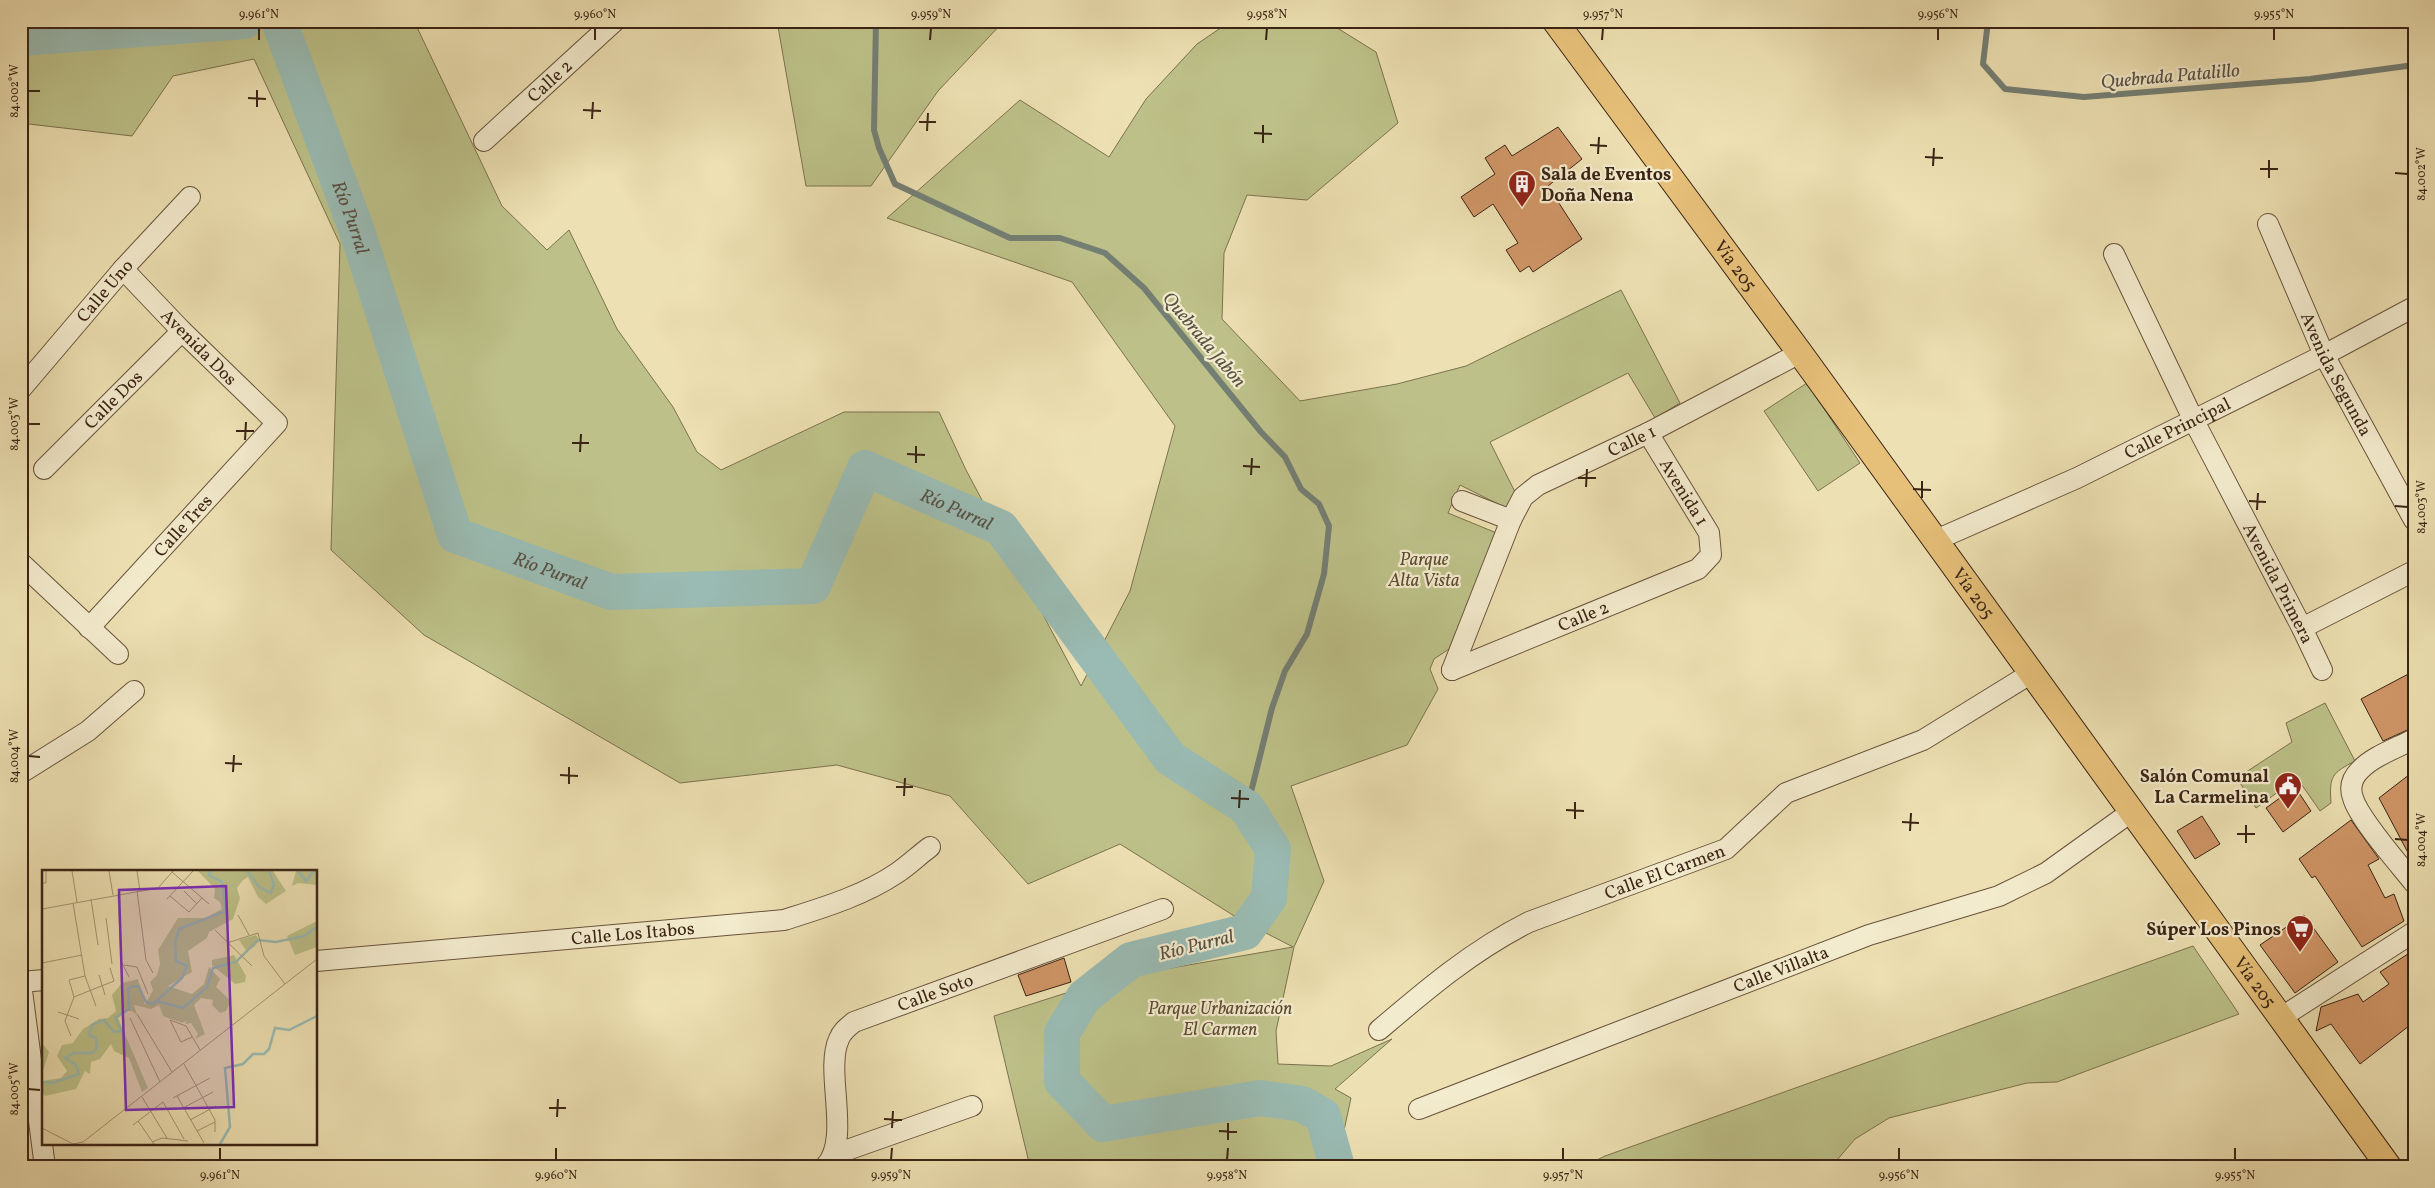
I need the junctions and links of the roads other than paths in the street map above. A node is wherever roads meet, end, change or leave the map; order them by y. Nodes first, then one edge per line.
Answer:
1 (615, 21) edge
2 (1555, 21) edge
3 (484, 141) dead end
4 (190, 197) dead end
5 (2268, 224) dead end
6 (2114, 254) dead end
7 (123, 269) junction
8 (2414, 307) edge
9 (182, 331) junction
10 (1800, 353) junction
11 (2324, 355) junction
12 (21, 389) edge
13 (2194, 421) junction
14 (277, 423) joint
15 (1648, 433) junction
16 (44, 469) dead end
17 (1462, 501) dead end
18 (1511, 520) junction
19 (2414, 520) edge
20 (1936, 540) junction
21 (1711, 555) joint
22 (21, 563) edge
23 (2414, 570) edge
24 (89, 628) junction
25 (2302, 628) junction
26 (118, 654) dead end
27 (1452, 670) joint
28 (2322, 670) dead end
29 (2030, 674) junction
30 (134, 691) dead end
31 (2414, 739) edge
32 (21, 773) edge
33 (2131, 812) junction
34 (930, 847) dead end
35 (2414, 883) edge
36 (1163, 909) dead end
37 (2414, 932) edge
38 (318, 961) edge
39 (42, 980) edge
40 (21, 982) edge
41 (2282, 1017) junction
42 (1379, 1030) dead end
43 (972, 1106) dead end
44 (1419, 1109) dead end
45 (42, 1144) edge
46 (42, 1146) edge
47 (829, 1161) edge
48 (45, 1167) edge
49 (2389, 1167) edge

1 - 3 street, Calle 2
2 - 10 main road, Vía 205
4 - 7 street, Calle Uno
5 - 11 street, Avenida Segunda
6 - 13 street, Avenida Primera
7 - 9 street, Avenida Dos
7 - 12 street, Calle Uno
8 - 11 street, Calle Principal
9 - 14 street, Avenida Dos
9 - 16 street, Calle Dos
10 - 15 street, Calle 1
10 - 20 main road, Vía 205
11 - 13 street, Calle Principal
11 - 19 street, Avenida Segunda
13 - 20 street, Calle Principal
13 - 25 street, Avenida Primera
14 - 24 street, Calle Tres
15 - 18 street, Calle 1
15 - 21 street, Avenida 1
17 - 18 street
18 - 27 street, Calle 1
20 - 29 main road, Vía 205
21 - 27 street, Calle 2
22 - 24 street
23 - 25 street
24 - 26 street
25 - 28 street, Avenida Primera
29 - 33 main road, Vía 205
29 - 42 street, Calle El Carmen
30 - 32 street
31 - 35 street
33 - 41 main road, Vía 205
33 - 44 street, Calle Villalta
34 - 38 street, Calle Los Itabos
36 - 47 street, Calle Soto
37 - 41 street
39 - 40 street
40 - 45 street
41 - 49 main road, Vía 205
43 - 47 street
46 - 48 street

